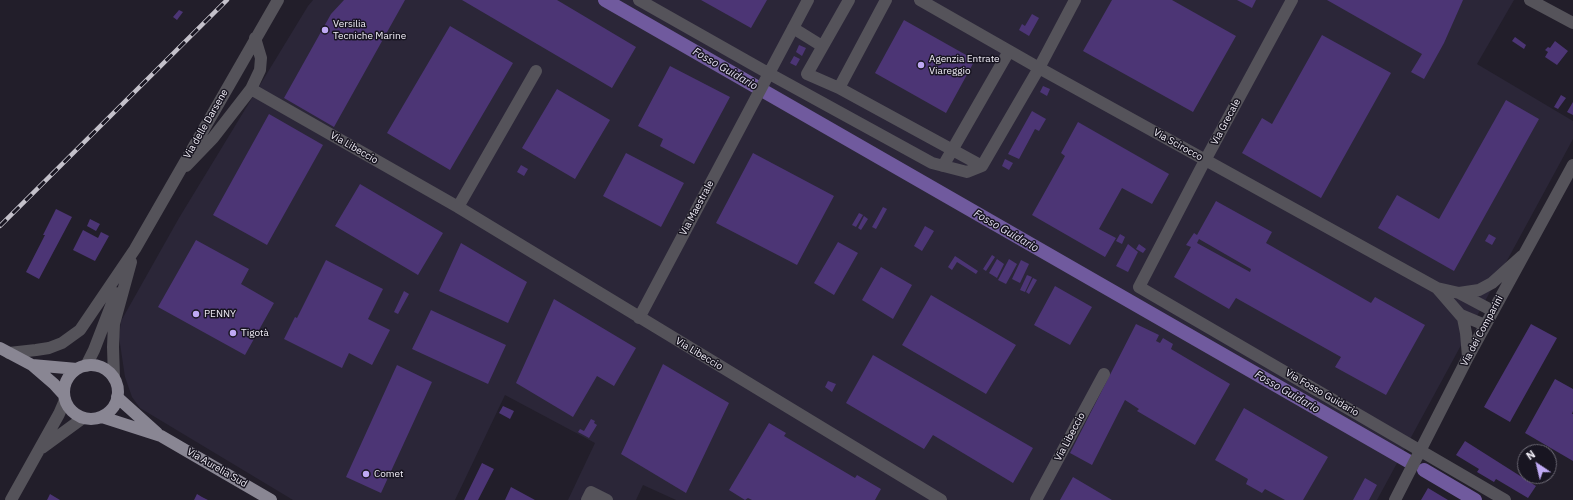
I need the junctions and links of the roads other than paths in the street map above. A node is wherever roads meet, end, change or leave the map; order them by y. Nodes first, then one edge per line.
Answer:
1 (278, 0) edge
2 (639, 0) edge
3 (808, 0) edge
4 (849, 0) edge
5 (886, 0) edge
6 (920, 0) edge
7 (1075, 0) edge
8 (1292, 0) edge
9 (1530, 0) edge
10 (1573, 23) edge
11 (793, 28) junction
12 (255, 38) junction
13 (822, 46) junction
14 (1009, 51) junction
15 (1039, 68) junction
16 (536, 71) dead end
17 (767, 76) junction
18 (839, 88) junction
19 (251, 89) junction
20 (952, 150) junction
21 (1205, 160) junction
22 (1573, 165) edge
23 (943, 166) junction
24 (982, 166) junction
25 (175, 177) junction
26 (458, 207) junction
27 (135, 249) junction
28 (1522, 256) junction
29 (126, 277) junction
30 (1140, 287) joint
31 (1437, 288) junction
32 (1459, 293) junction
33 (1493, 311) junction
34 (1461, 315) junction
35 (639, 318) junction
36 (1485, 325) junction
37 (4, 350) edge
38 (1468, 356) junction
39 (32, 365) junction
40 (81, 367) junction
41 (1104, 374) dead end
42 (114, 378) junction
43 (64, 397) junction
44 (117, 397) junction
45 (102, 417) junction
46 (83, 418) junction
47 (161, 436) junction
48 (38, 451) junction
49 (1421, 451) junction
50 (11, 500) edge
51 (271, 500) edge
52 (587, 500) edge
53 (606, 500) edge
54 (941, 500) edge
55 (1036, 500) edge
56 (1395, 500) edge
57 (1505, 500) edge

1 - 12 street, Via delle Darsene
2 - 17 street
3 - 11 street
4 - 13 street
5 - 18 street
6 - 14 street, Via Scirocco
7 - 15 street
8 - 21 street, Via Grecale
9 - 10 street
11 - 13 street
11 - 17 street
12 - 19 street
12 - 25 street, Via delle Darsene
13 - 18 street
14 - 15 street, Via Scirocco
14 - 20 street
15 - 21 street, Via Scirocco
15 - 24 street
16 - 26 street
17 - 23 street
17 - 35 street, Via Maestrale
18 - 20 street
19 - 25 street
19 - 26 street, Via Libeccio
20 - 23 street
20 - 24 street
21 - 30 street, Via Grecale
21 - 31 street, Via Scirocco
22 - 28 street, Via dei Comparini
23 - 24 street
25 - 27 street, Via delle Darsene
26 - 35 street, Via Libeccio
27 - 29 street, Via delle Darsene
27 - 37 street, Via delle Darsene
28 - 32 street, Via Scirocco
28 - 33 street, Via dei Comparini
29 - 40 street, Via delle Darsene
29 - 42 street, Via delle Darsene
30 - 49 street, Via Fosso Guidario
31 - 32 street, Via Scirocco
31 - 34 street, Via Scirocco
32 - 33 street, Via Scirocco
33 - 36 street, Via dei Comparini
34 - 36 street, Via Scirocco
34 - 38 street, Via Scirocco
35 - 54 street, Via Libeccio
36 - 38 street, Via dei Comparini
37 - 39 main road
38 - 49 street, Via dei Comparini
39 - 40 main road
39 - 43 main road
40 - 42 main road
40 - 43 main road
41 - 55 street, Via Libeccio
42 - 44 main road
43 - 46 main road
43 - 48 street
44 - 45 main road
44 - 47 main road, Via Aurelia Sud
45 - 46 main road, Via Aurelia Sud
45 - 47 main road, Via Aurelia Sud
46 - 48 street
47 - 51 main road, Via Aurelia Sud
48 - 50 street
49 - 56 street, Via dei Comparini
49 - 57 street, Via Fosso Guidario
52 - 53 street

